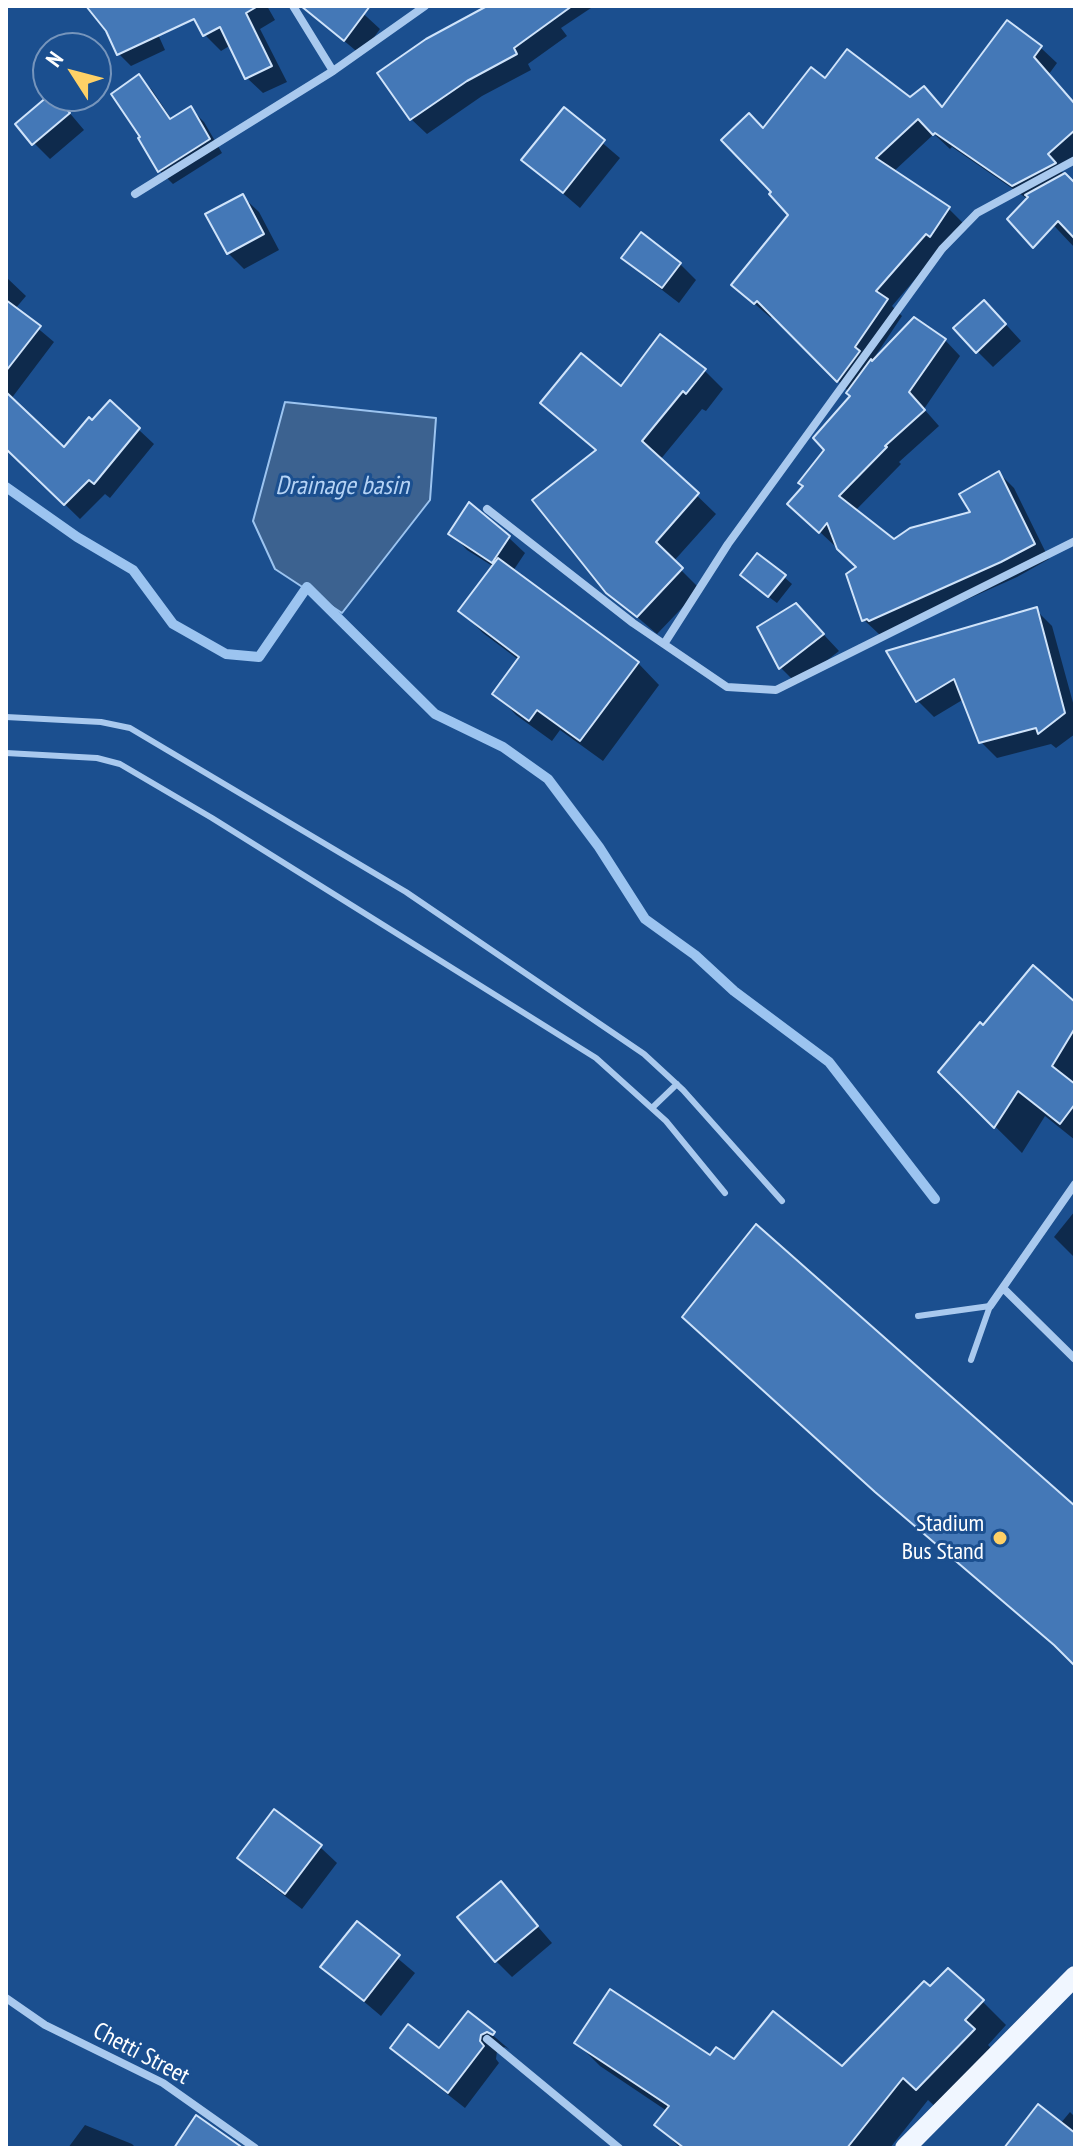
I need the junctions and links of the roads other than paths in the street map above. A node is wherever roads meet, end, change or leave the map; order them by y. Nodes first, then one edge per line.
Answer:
1 (293, 6) edge
2 (425, 6) edge
3 (333, 71) junction
4 (1075, 160) edge
5 (135, 194) dead end
6 (487, 509) dead end
7 (1075, 541) edge
8 (664, 644) junction
9 (6, 717) edge
10 (6, 753) edge
11 (677, 1084) junction
12 (652, 1108) junction
13 (1075, 1184) edge
14 (725, 1193) dead end
15 (782, 1201) dead end
16 (1003, 1288) junction
17 (990, 1306) junction
18 (918, 1316) dead end
19 (1075, 1359) edge
20 (971, 1360) dead end
21 (1075, 1976) edge
22 (6, 1998) edge
23 (487, 2039) dead end
24 (255, 2148) edge
25 (619, 2148) edge
26 (905, 2148) edge

1 - 3 street
2 - 3 street
3 - 5 street
4 - 8 street
6 - 8 street
7 - 8 street
9 - 11 lane
10 - 12 lane
11 - 12 lane
11 - 15 lane
12 - 14 lane
13 - 16 street
16 - 17 street
16 - 19 street
17 - 18 lane
17 - 20 lane
21 - 26 main road
22 - 24 street, Chetti Street
23 - 25 street

